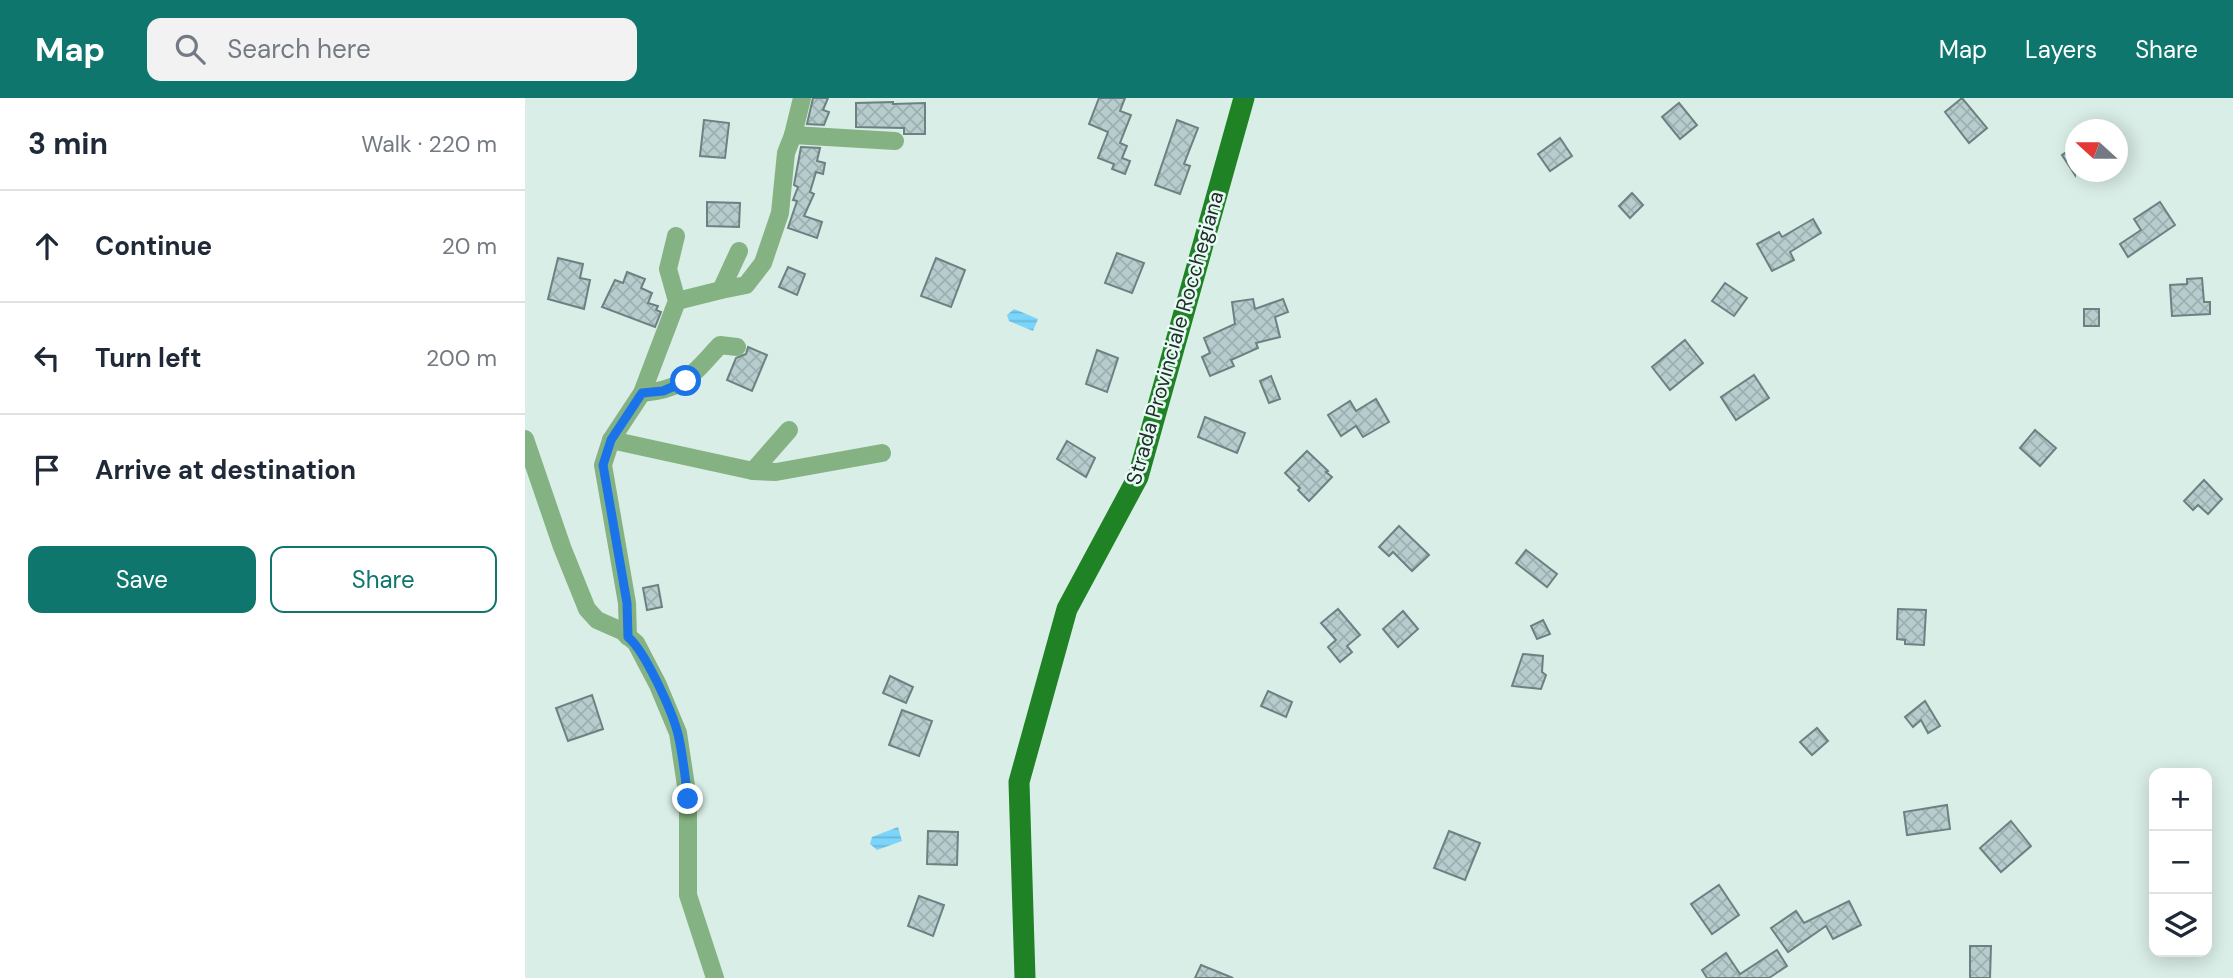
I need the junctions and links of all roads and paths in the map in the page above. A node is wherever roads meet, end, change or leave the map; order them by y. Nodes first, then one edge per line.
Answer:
1 (802, 98) edge
2 (1244, 98) edge
3 (793, 135) junction
4 (895, 141) dead end
5 (676, 236) dead end
6 (739, 251) dead end
7 (721, 290) junction
8 (677, 301) junction
9 (737, 347) dead end
10 (642, 393) junction
11 (789, 430) dead end
12 (525, 439) edge
13 (611, 440) junction
14 (883, 453) dead end
15 (753, 471) junction
16 (628, 637) junction
17 (715, 978) edge
18 (1025, 978) edge

1 - 3 street
2 - 18 main road, Strada Provinciale Rocchegiana
3 - 4 street
3 - 7 street
5 - 8 street
6 - 7 street
7 - 8 street
8 - 10 street
9 - 10 street
10 - 13 street
11 - 15 street
12 - 16 street
13 - 15 street
13 - 16 street
14 - 15 street
16 - 17 street

